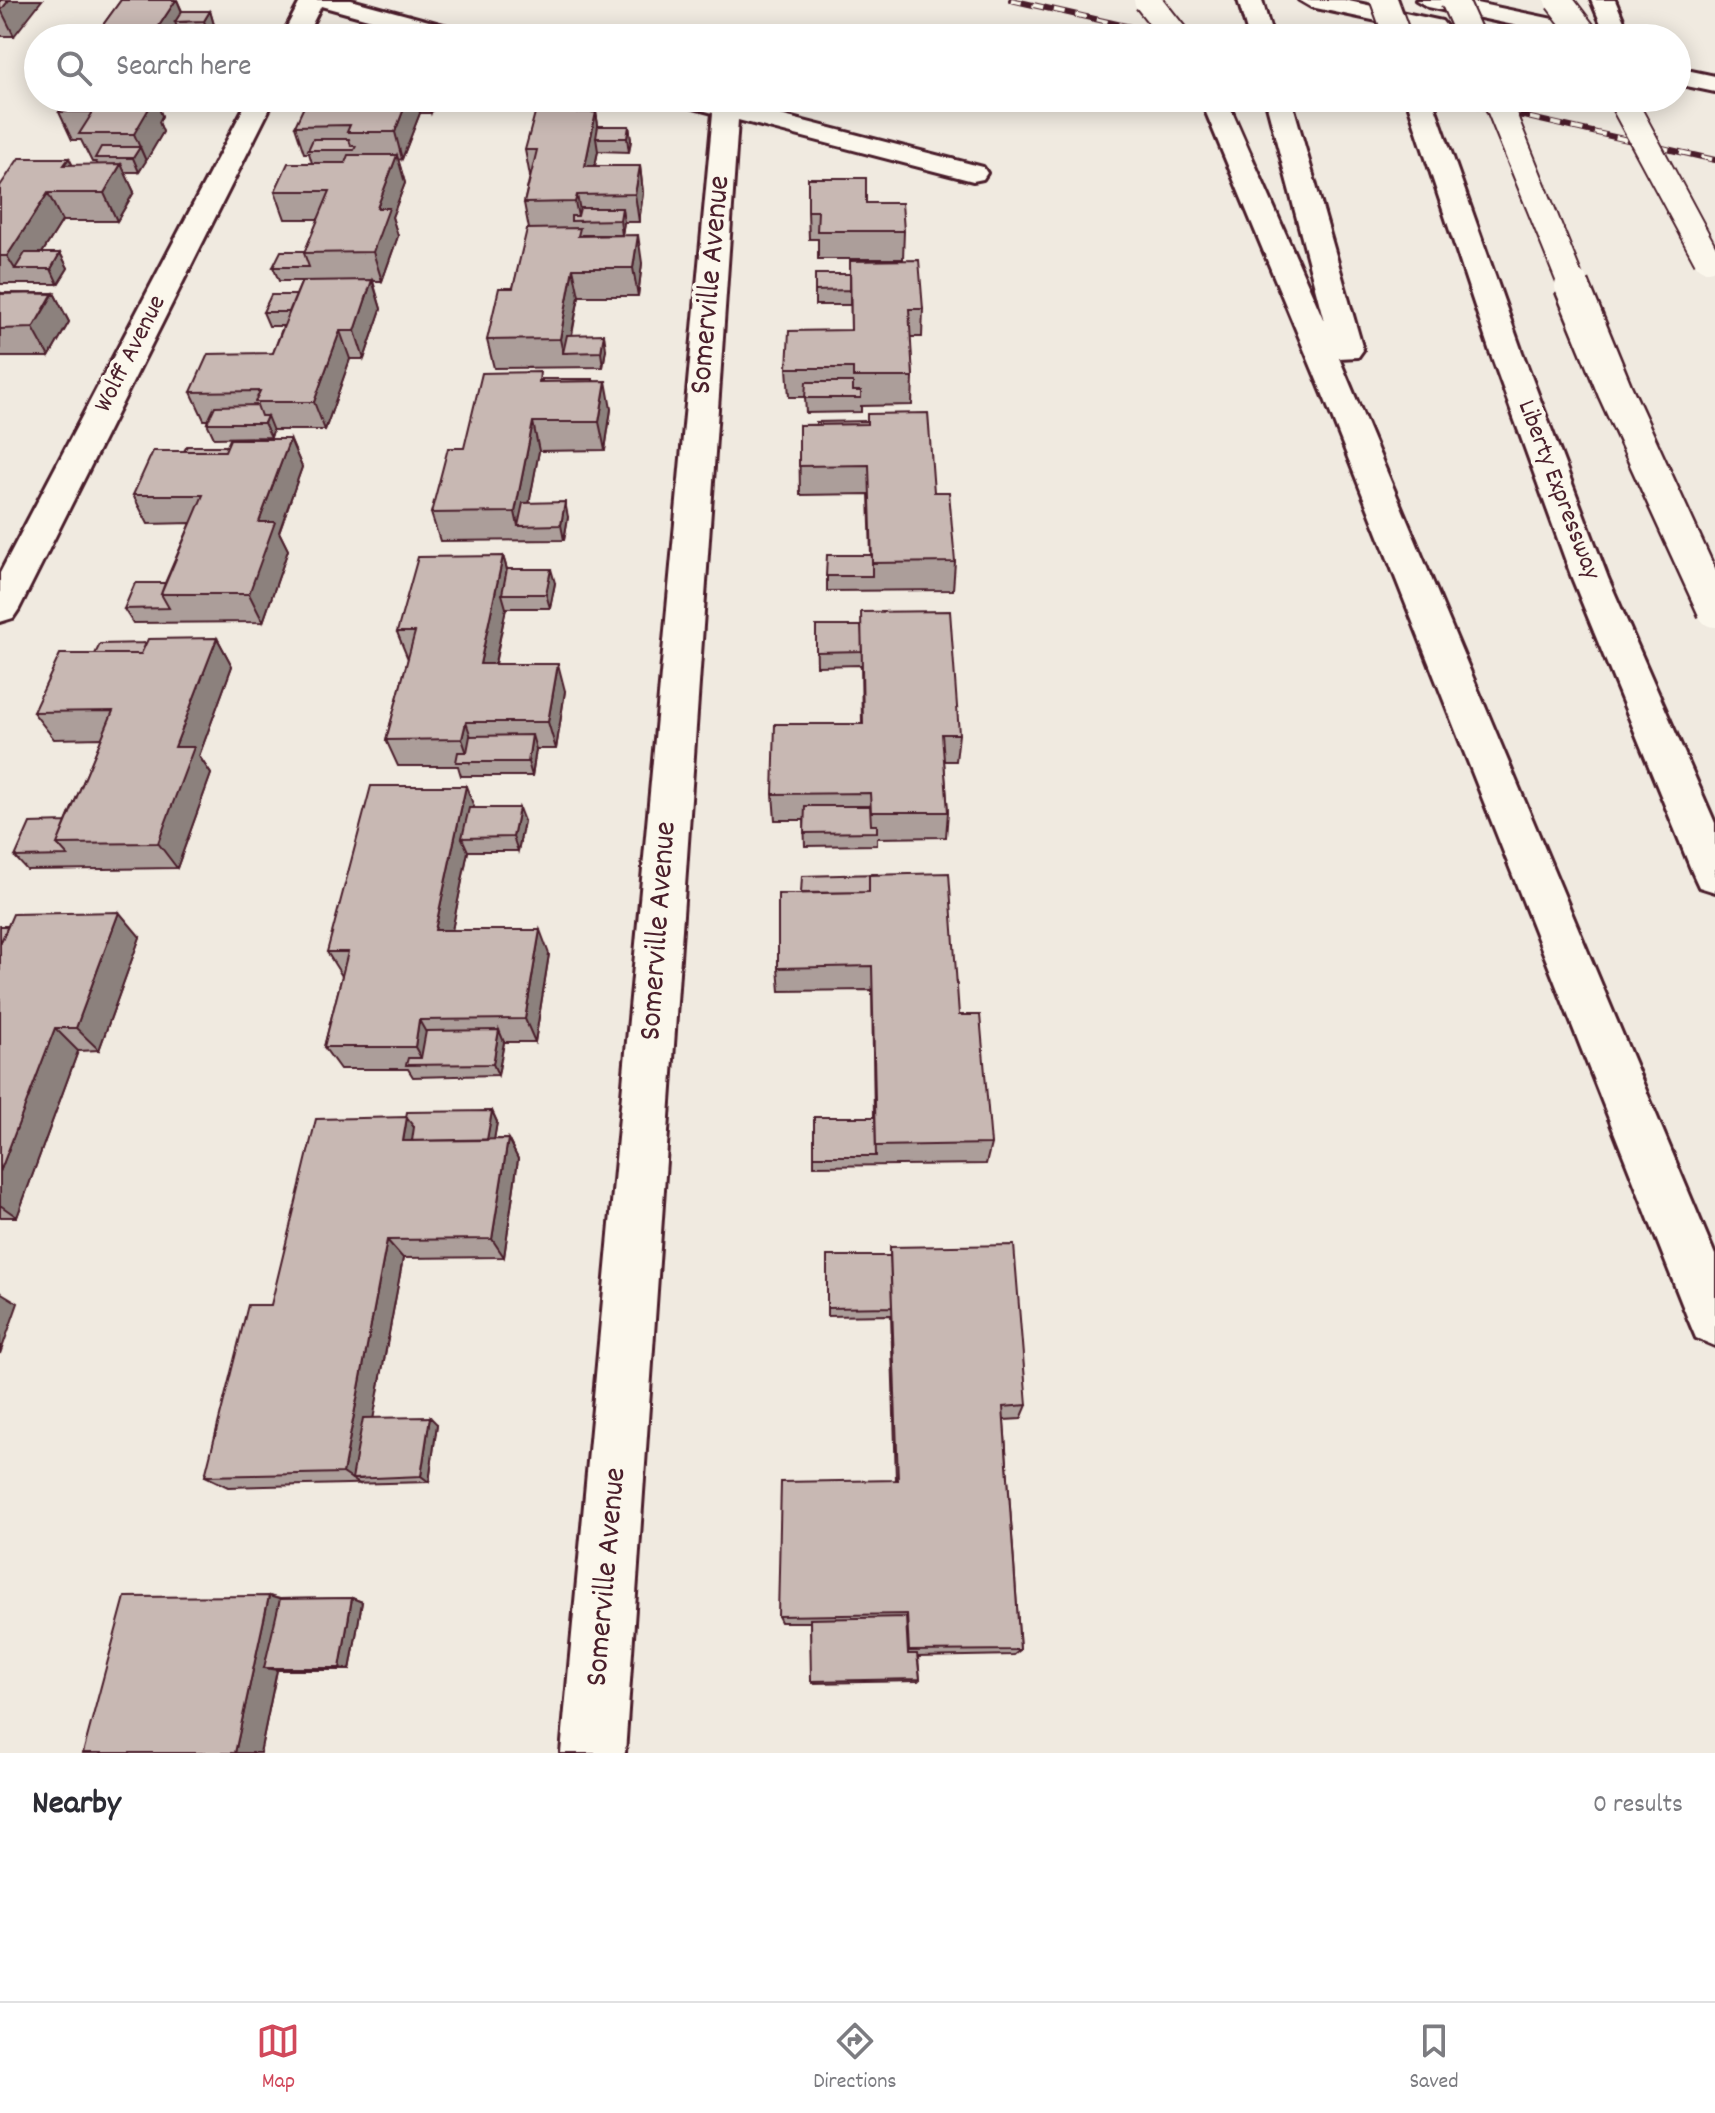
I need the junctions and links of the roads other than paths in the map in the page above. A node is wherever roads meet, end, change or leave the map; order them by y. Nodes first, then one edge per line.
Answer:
1 (313, 0) edge
2 (325, 0) edge
3 (1147, 0) edge
4 (1250, 0) edge
5 (1311, 0) edge
6 (1384, 0) edge
7 (1428, 0) edge
8 (1454, 0) edge
9 (1558, 0) edge
10 (1603, 0) edge
11 (300, 24) edge
12 (413, 24) edge
13 (1166, 24) edge
14 (1257, 24) edge
15 (1393, 24) edge
16 (1426, 24) edge
17 (1465, 24) edge
18 (1543, 24) edge
19 (1576, 24) edge
20 (1613, 24) edge
21 (1691, 55) edge
22 (1715, 60) edge
23 (1691, 79) edge
24 (1715, 84) edge
25 (255, 112) edge
26 (704, 112) edge
27 (736, 112) edge
28 (1219, 112) edge
29 (1282, 112) edge
30 (1424, 112) edge
31 (1502, 112) edge
32 (1628, 112) edge
33 (1649, 112) edge
34 (973, 173) dead end
35 (1711, 267) edge
36 (0, 609) edge
37 (1715, 610) edge
38 (1463, 695) junction
39 (1715, 874) edge
40 (1715, 1319) edge
41 (593, 1753) edge

1 - 11 main road
2 - 12 main road
3 - 13 main road, bridge
4 - 14 main road
5 - 16 main road
6 - 15 main road, bridge
7 - 18 main road
8 - 17 main road, bridge
9 - 19 main road, bridge
10 - 20 main road
21 - 22 main road
23 - 24 main road
25 - 36 main road, Wolff Avenue
26 - 41 main road, Somerville Avenue
27 - 34 main road
28 - 38 main road
29 - 38 main road
30 - 39 main road, Liberty Expressway
31 - 37 main road, bridge
32 - 35 main road, bridge
33 - 35 main road, bridge
38 - 40 main road

